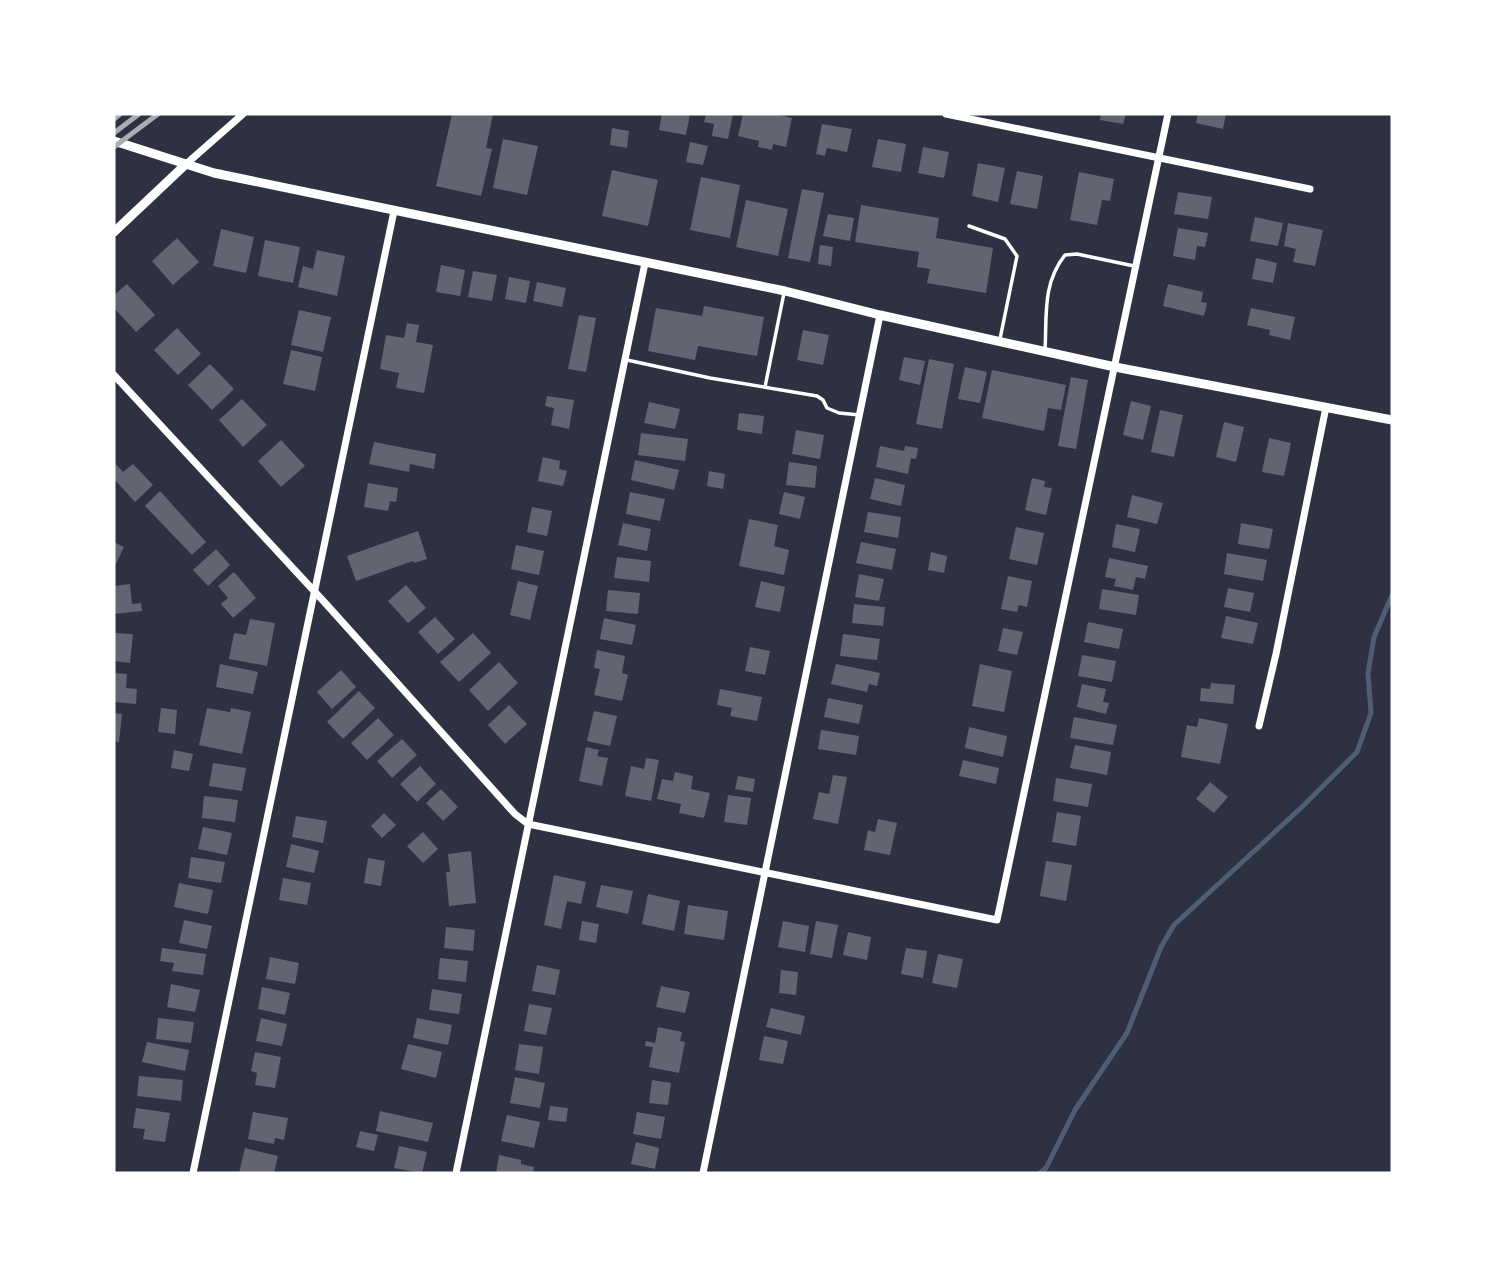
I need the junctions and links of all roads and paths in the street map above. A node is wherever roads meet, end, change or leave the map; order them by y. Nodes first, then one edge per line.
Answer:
1 (243, 114) edge
2 (946, 114) edge
3 (1168, 114) edge
4 (114, 141) edge
5 (1159, 157) junction
6 (185, 165) junction
7 (1310, 189) dead end
8 (394, 211) junction
9 (969, 226) dead end
10 (114, 232) edge
11 (645, 263) junction
12 (1136, 266) junction
13 (785, 291) junction
14 (880, 315) junction
15 (1000, 341) junction
16 (1045, 352) junction
17 (625, 360) junction
18 (1115, 367) junction
19 (114, 375) edge
20 (765, 387) junction
21 (1326, 407) junction
22 (861, 415) junction
23 (1392, 420) edge
24 (315, 592) junction
25 (1259, 726) dead end
26 (528, 824) junction
27 (765, 874) junction
28 (193, 1173) edge
29 (456, 1173) edge
30 (703, 1173) edge

1 - 6 street
2 - 5 street
3 - 5 street
4 - 6 street
5 - 7 street
5 - 12 street
6 - 8 street
6 - 10 street
8 - 11 street
8 - 24 street
9 - 15 lane
11 - 13 street
11 - 17 street
12 - 16 lane
12 - 18 street
13 - 14 street
13 - 20 lane
14 - 15 street
14 - 22 street
15 - 16 street
16 - 18 street
17 - 20 lane
17 - 26 street
18 - 21 street
18 - 27 street
19 - 24 street
20 - 22 lane
21 - 23 street
21 - 25 street
22 - 27 street
24 - 26 street
24 - 28 street
26 - 27 street
26 - 29 street
27 - 30 street

